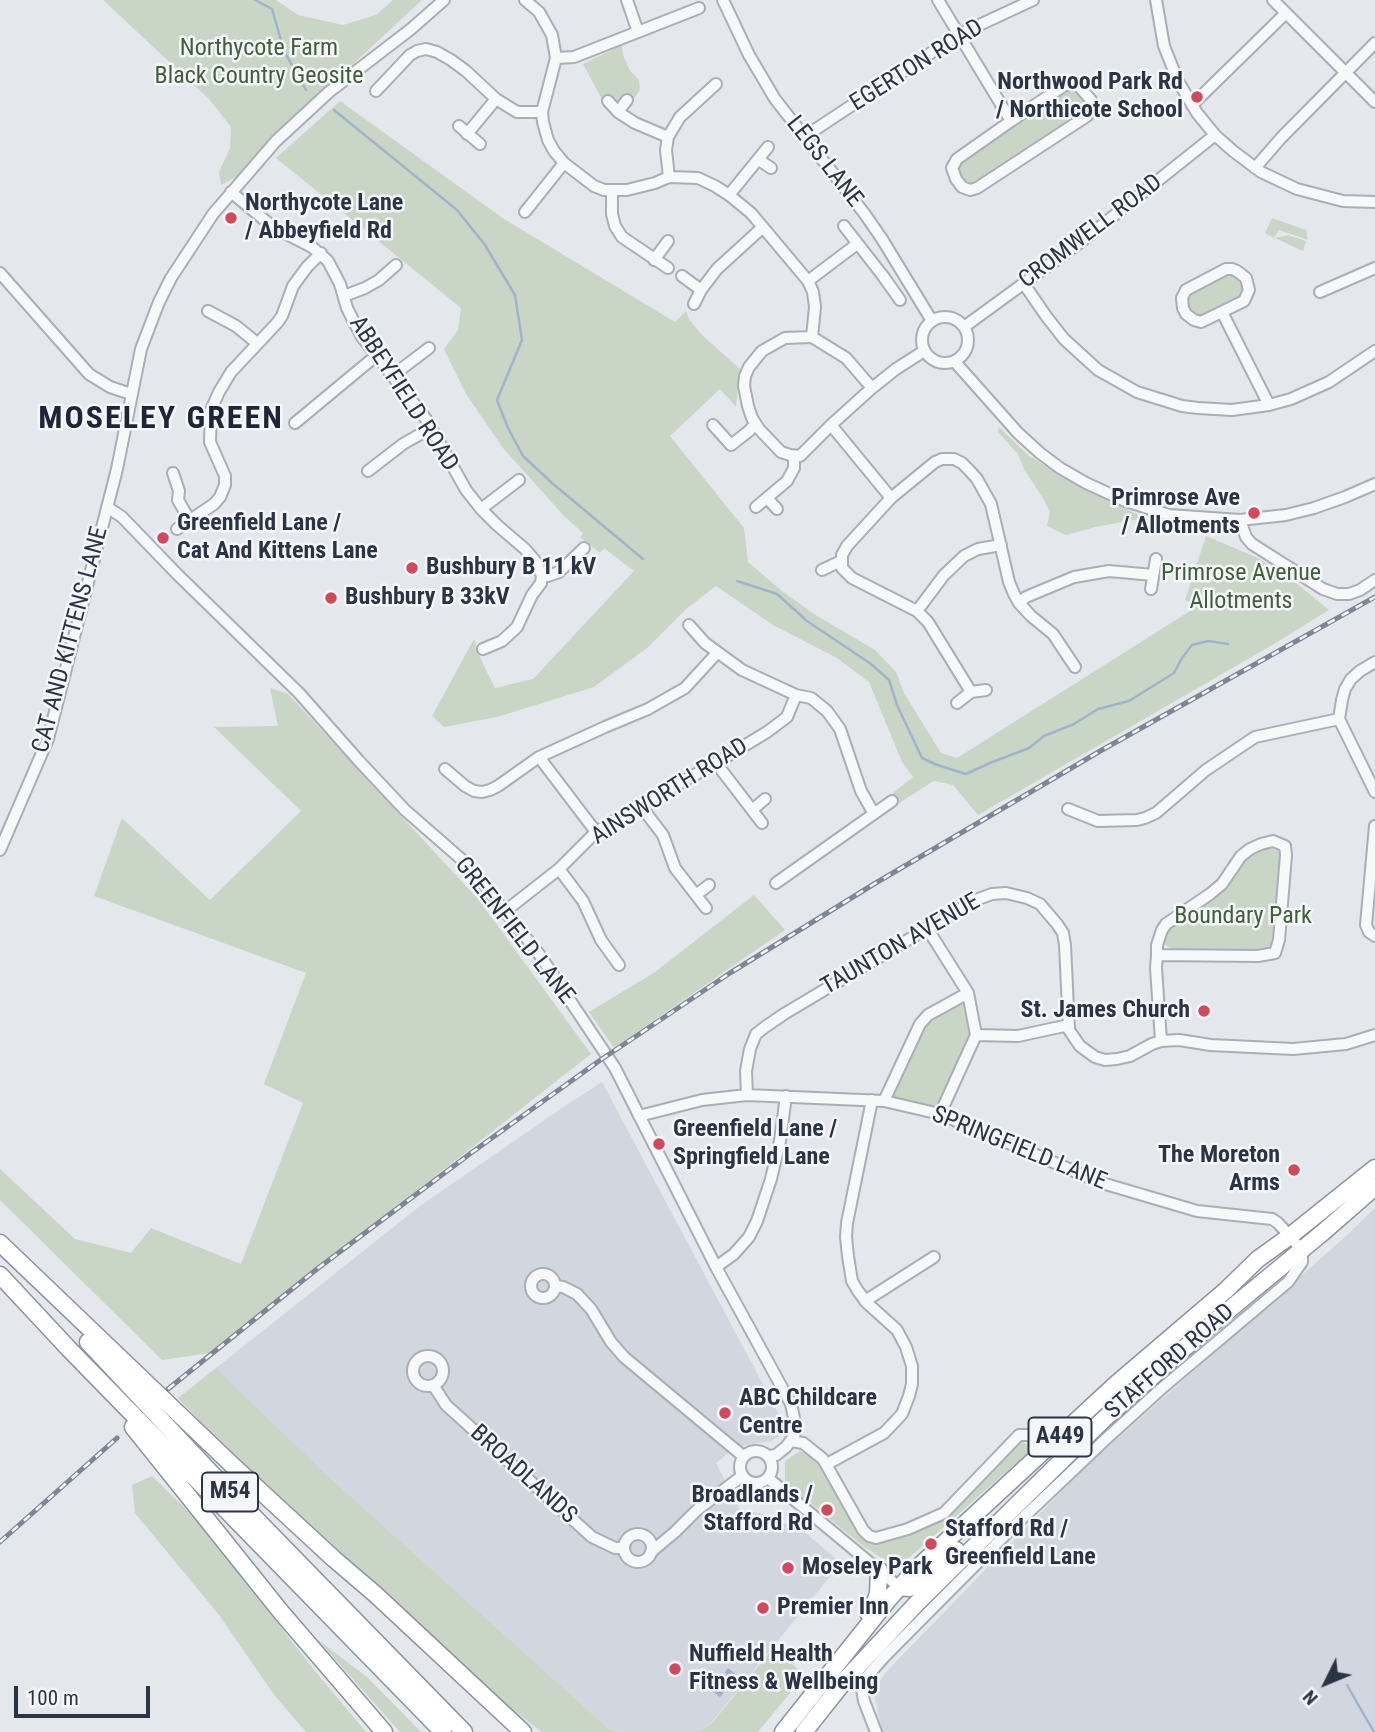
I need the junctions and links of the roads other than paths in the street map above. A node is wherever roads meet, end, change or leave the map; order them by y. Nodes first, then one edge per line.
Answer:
1 (444, 0) edge
2 (525, 0) edge
3 (627, 0) edge
4 (723, 0) edge
5 (938, 0) edge
6 (1033, 0) edge
7 (1156, 0) edge
8 (1273, 0) edge
9 (699, 8) dead end
10 (1286, 13) junction
11 (638, 32) junction
12 (958, 35) junction
13 (1375, 43) edge
14 (556, 58) junction
15 (1346, 73) junction
16 (716, 84) dead end
17 (376, 91) dead end
18 (496, 99) junction
19 (627, 100) dead end
20 (608, 101) dead end
21 (1375, 102) edge
22 (1192, 105) junction
23 (542, 112) junction
24 (618, 112) junction
25 (1011, 121) junction
26 (1215, 135) junction
27 (668, 137) junction
28 (804, 137) junction
29 (480, 144) dead end
30 (768, 147) dead end
31 (759, 160) junction
32 (564, 163) junction
33 (771, 168) dead end
34 (1255, 168) junction
35 (669, 177) junction
36 (612, 191) junction
37 (230, 192) junction
38 (729, 195) junction
39 (1374, 206) edge
40 (526, 212) dead end
41 (844, 226) dead end
42 (763, 227) junction
43 (667, 241) dead end
44 (857, 244) junction
45 (321, 253) junction
46 (654, 260) junction
47 (396, 265) dead end
48 (667, 268) dead end
49 (1375, 268) edge
50 (372, 269) dead end
51 (0, 273) edge
52 (682, 276) dead end
53 (379, 280) junction
54 (808, 281) junction
55 (1024, 284) junction
56 (701, 290) junction
57 (1320, 292) dead end
58 (344, 296) junction
59 (900, 300) dead end
60 (694, 304) dead end
61 (208, 311) dead end
62 (1222, 312) junction
63 (932, 321) junction
64 (964, 327) junction
65 (812, 337) junction
66 (257, 343) junction
67 (429, 348) dead end
68 (925, 351) junction
69 (1375, 351) edge
70 (377, 355) junction
71 (955, 362) junction
72 (392, 376) junction
73 (872, 388) junction
74 (131, 394) junction
75 (1269, 405) junction
76 (194, 417) dead end
77 (210, 419) junction
78 (295, 423) dead end
79 (755, 424) junction
80 (713, 425) dead end
81 (831, 425) junction
82 (431, 428) junction
83 (792, 456) junction
84 (173, 473) dead end
85 (386, 474) dead end
86 (502, 479) dead end
87 (519, 480) dead end
88 (1375, 484) edge
89 (510, 488) junction
90 (767, 498) junction
91 (891, 498) junction
92 (107, 507) junction
93 (756, 508) dead end
94 (481, 509) junction
95 (777, 509) dead end
96 (189, 519) junction
97 (1240, 520) junction
98 (177, 529) dead end
99 (1001, 545) junction
100 (584, 548) dead end
101 (1156, 559) dead end
102 (841, 561) junction
103 (822, 570) dead end
104 (1153, 575) junction
105 (542, 576) junction
106 (1375, 580) edge
107 (1151, 589) dead end
108 (1019, 603) junction
109 (917, 611) junction
110 (689, 625) dead end
111 (484, 634) dead end
112 (717, 653) junction
113 (1375, 662) edge
114 (1075, 667) dead end
115 (986, 690) dead end
116 (971, 692) junction
117 (796, 695) junction
118 (957, 703) dead end
119 (1339, 719) junction
120 (539, 757) junction
121 (716, 763) junction
122 (460, 766) dead end
123 (1375, 792) edge
124 (765, 799) dead end
125 (892, 801) dead end
126 (640, 805) junction
127 (1068, 809) dead end
128 (752, 810) junction
129 (874, 814) junction
130 (762, 823) dead end
131 (1375, 826) edge
132 (596, 832) junction
133 (0, 850) edge
134 (559, 869) junction
135 (776, 883) dead end
136 (709, 885) dead end
137 (696, 895) junction
138 (706, 908) dead end
139 (504, 912) junction
140 (928, 928) junction
141 (1375, 936) edge
142 (1157, 955) junction
143 (619, 965) dead end
144 (968, 993) junction
145 (1069, 1025) junction
146 (976, 1035) junction
147 (1375, 1035) edge
148 (1161, 1041) junction
149 (747, 1095) junction
150 (786, 1096) junction
151 (872, 1100) junction
152 (884, 1101) junction
153 (940, 1114) junction
154 (639, 1116) junction
155 (1375, 1168) edge
156 (1371, 1190) edge
157 (1290, 1236) junction
158 (0, 1246) edge
159 (1302, 1250) junction
160 (934, 1258) dead end
161 (716, 1267) junction
162 (0, 1275) edge
163 (556, 1286) dead end
164 (1225, 1291) junction
165 (865, 1301) junction
166 (69, 1349) junction
167 (433, 1385) dead end
168 (791, 1441) junction
169 (1051, 1446) junction
170 (743, 1457) junction
171 (769, 1457) junction
172 (827, 1464) junction
173 (742, 1476) junction
174 (768, 1478) junction
175 (1002, 1519) junction
176 (646, 1538) junction
177 (666, 1540) junction
178 (624, 1548) junction
179 (651, 1552) junction
180 (879, 1570) junction
181 (899, 1587) junction
182 (924, 1607) junction
183 (830, 1674) junction
184 (384, 1732) edge
185 (443, 1732) edge
186 (464, 1732) edge
187 (523, 1732) edge
188 (783, 1732) edge
189 (804, 1732) edge
190 (877, 1732) edge

1 - 37 street, CAT AND KITTENS LANE
2 - 14 street
3 - 11 street
4 - 28 street, LEGS LANE
5 - 12 street
6 - 12 street, EGERTON ROAD
7 - 22 street
8 - 10 street
9 - 11 street
10 - 15 street
10 - 22 street
11 - 14 street
12 - 25 street
12 - 28 street, EGERTON ROAD
13 - 15 street
14 - 23 street
15 - 21 street
15 - 34 street
16 - 27 street
17 - 18 street
18 - 23 street
18 - 29 street
19 - 24 street
20 - 24 street
22 - 26 street
23 - 32 street
24 - 27 street
25 - 25 street
26 - 34 street
26 - 55 street, CROMWELL ROAD
27 - 35 street
28 - 63 street, LEGS LANE
30 - 31 street
31 - 33 street
31 - 38 street
32 - 36 street
32 - 40 street
34 - 39 street
35 - 36 street
35 - 38 street
36 - 46 street
37 - 45 street, ABBEYFIELD ROAD
37 - 74 street, CAT AND KITTENS LANE
38 - 42 street
41 - 44 street
42 - 54 street
42 - 56 street
43 - 46 street
44 - 54 street
44 - 59 street
45 - 58 street, ABBEYFIELD ROAD
45 - 66 street
46 - 48 street
47 - 53 street
49 - 57 street
50 - 53 street
51 - 74 street
52 - 56 street
53 - 58 street
54 - 65 street
55 - 64 street, CROMWELL ROAD
55 - 75 street
56 - 60 street
58 - 70 street, ABBEYFIELD ROAD
61 - 66 street
62 - 62 street
62 - 75 street
63 - 64 street
63 - 68 street
64 - 71 street
65 - 73 street
65 - 79 street
66 - 77 street
67 - 72 street
68 - 71 street
68 - 73 street
69 - 75 street
70 - 72 street, ABBEYFIELD ROAD
70 - 78 street
71 - 97 street
72 - 82 street, ABBEYFIELD ROAD
73 - 81 street
74 - 92 street, CAT AND KITTENS LANE
76 - 77 street
77 - 96 street
79 - 80 street
79 - 83 street
81 - 83 street
81 - 91 street
82 - 85 street
82 - 94 street, ABBEYFIELD ROAD
83 - 90 street
84 - 96 street
86 - 89 street
87 - 89 street
88 - 97 street
89 - 94 street
90 - 93 street
90 - 95 street
91 - 99 street
91 - 102 street
92 - 133 street, CAT AND KITTENS LANE
92 - 139 street, GREENFIELD LANE
94 - 105 street, ABBEYFIELD ROAD
96 - 98 street
97 - 106 street
99 - 108 street
99 - 109 street
100 - 105 street
101 - 104 street
102 - 103 street
102 - 109 street
104 - 107 street
104 - 108 street
105 - 111 street
108 - 114 street
109 - 116 street
110 - 112 street
112 - 117 street
112 - 120 street
113 - 119 street
115 - 116 street
116 - 118 street
117 - 121 street, AINSWORTH ROAD
117 - 129 street
119 - 123 street
119 - 127 street
120 - 122 street
120 - 132 street
121 - 126 street, AINSWORTH ROAD
121 - 128 street
124 - 128 street
125 - 129 street
126 - 132 street, AINSWORTH ROAD
126 - 137 street
128 - 130 street
129 - 135 street
131 - 141 street
132 - 134 street, AINSWORTH ROAD
134 - 139 street, AINSWORTH ROAD
134 - 143 street
136 - 137 street
137 - 138 street
139 - 154 street, GREENFIELD LANE
140 - 144 street
140 - 145 street, TAUNTON AVENUE
140 - 149 street, TAUNTON AVENUE
142 - 142 street
142 - 148 street
144 - 146 street
144 - 152 street
145 - 146 street
145 - 148 street
146 - 153 street
147 - 148 street
149 - 150 street, SPRINGFIELD LANE
149 - 154 street, SPRINGFIELD LANE
150 - 151 street, SPRINGFIELD LANE
150 - 161 street
151 - 152 street, SPRINGFIELD LANE
151 - 165 street
152 - 153 street, SPRINGFIELD LANE
153 - 157 street, SPRINGFIELD LANE
154 - 161 street, GREENFIELD LANE
155 - 157 highway, STAFFORD ROAD / A449
156 - 157 highway
156 - 159 highway, STAFFORD ROAD / A449
157 - 159 street, SPRINGFIELD LANE
157 - 164 highway, STAFFORD ROAD / A449
158 - 186 highway, M54
158 - 187 highway
159 - 164 highway
159 - 175 highway, STAFFORD ROAD / A449
159 - 182 street
160 - 165 street
161 - 168 street, GREENFIELD LANE
162 - 166 highway, M54
163 - 170 street
164 - 169 highway, STAFFORD ROAD / A449
165 - 172 street
166 - 184 highway, M54
166 - 185 highway, M54
167 - 178 street, BROADLANDS
168 - 171 street
168 - 172 street
169 - 172 street
169 - 181 highway, STAFFORD ROAD / A449
170 - 171 street
170 - 173 street
171 - 174 street
173 - 174 street
173 - 177 street
174 - 180 street
175 - 181 highway
175 - 182 highway, STAFFORD ROAD / A449
176 - 177 street
176 - 178 street
176 - 179 street
177 - 179 street
178 - 179 street
180 - 181 street
180 - 183 highway
181 - 182 highway
181 - 183 highway, STAFFORD ROAD / A449
182 - 183 highway
182 - 189 highway, STAFFORD ROAD / A449
182 - 190 street
183 - 188 highway, STAFFORD ROAD / A449

